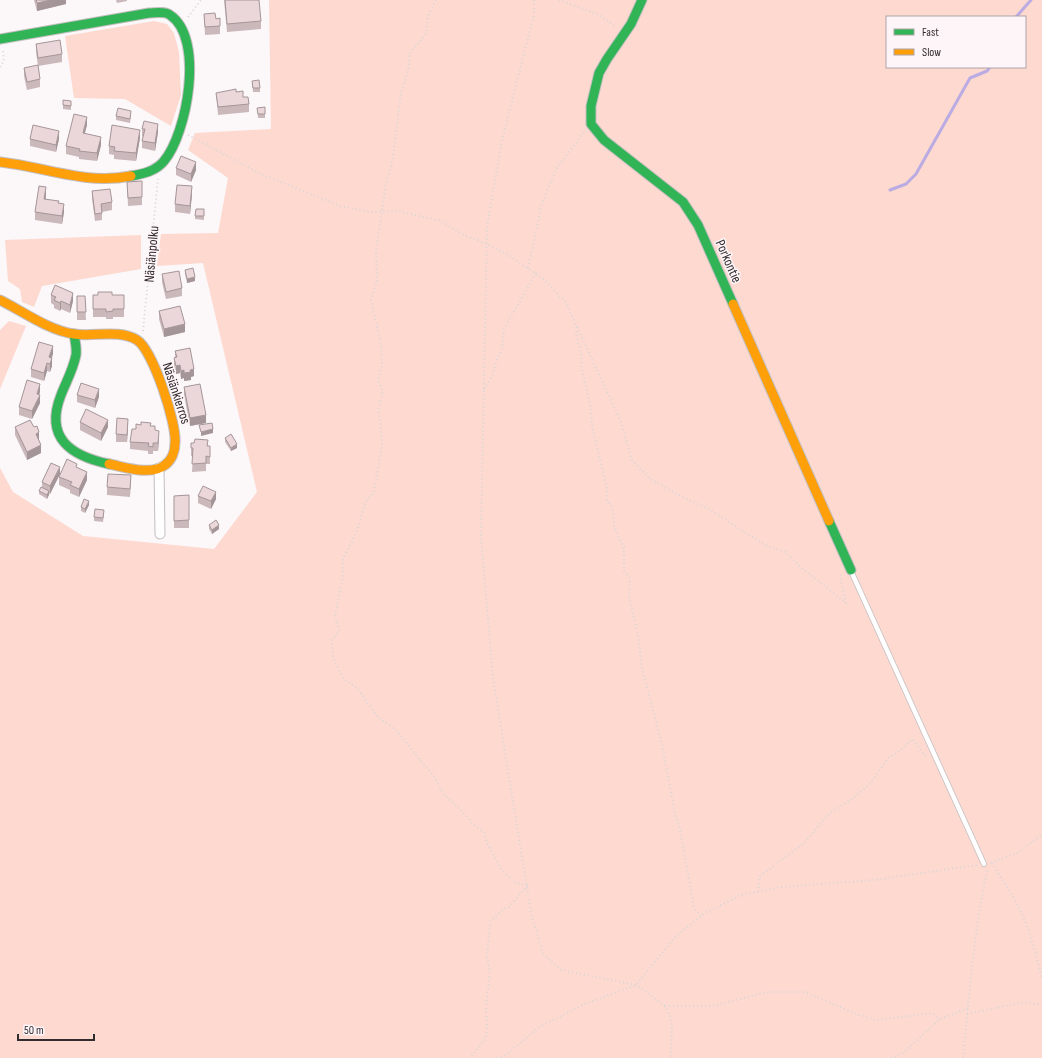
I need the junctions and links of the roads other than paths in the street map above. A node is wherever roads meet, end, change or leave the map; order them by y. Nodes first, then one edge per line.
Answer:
1 (642, 0) edge
2 (0, 39) edge
3 (0, 162) edge
4 (0, 300) edge
5 (74, 334) junction
6 (159, 468) junction
7 (160, 534) dead end
8 (851, 570) joint
9 (987, 863) road end

1 - 8 street, Porkontie
2 - 3 street
4 - 5 street
5 - 6 street, Näsiänkierros
5 - 6 street
6 - 7 street
8 - 9 lane

